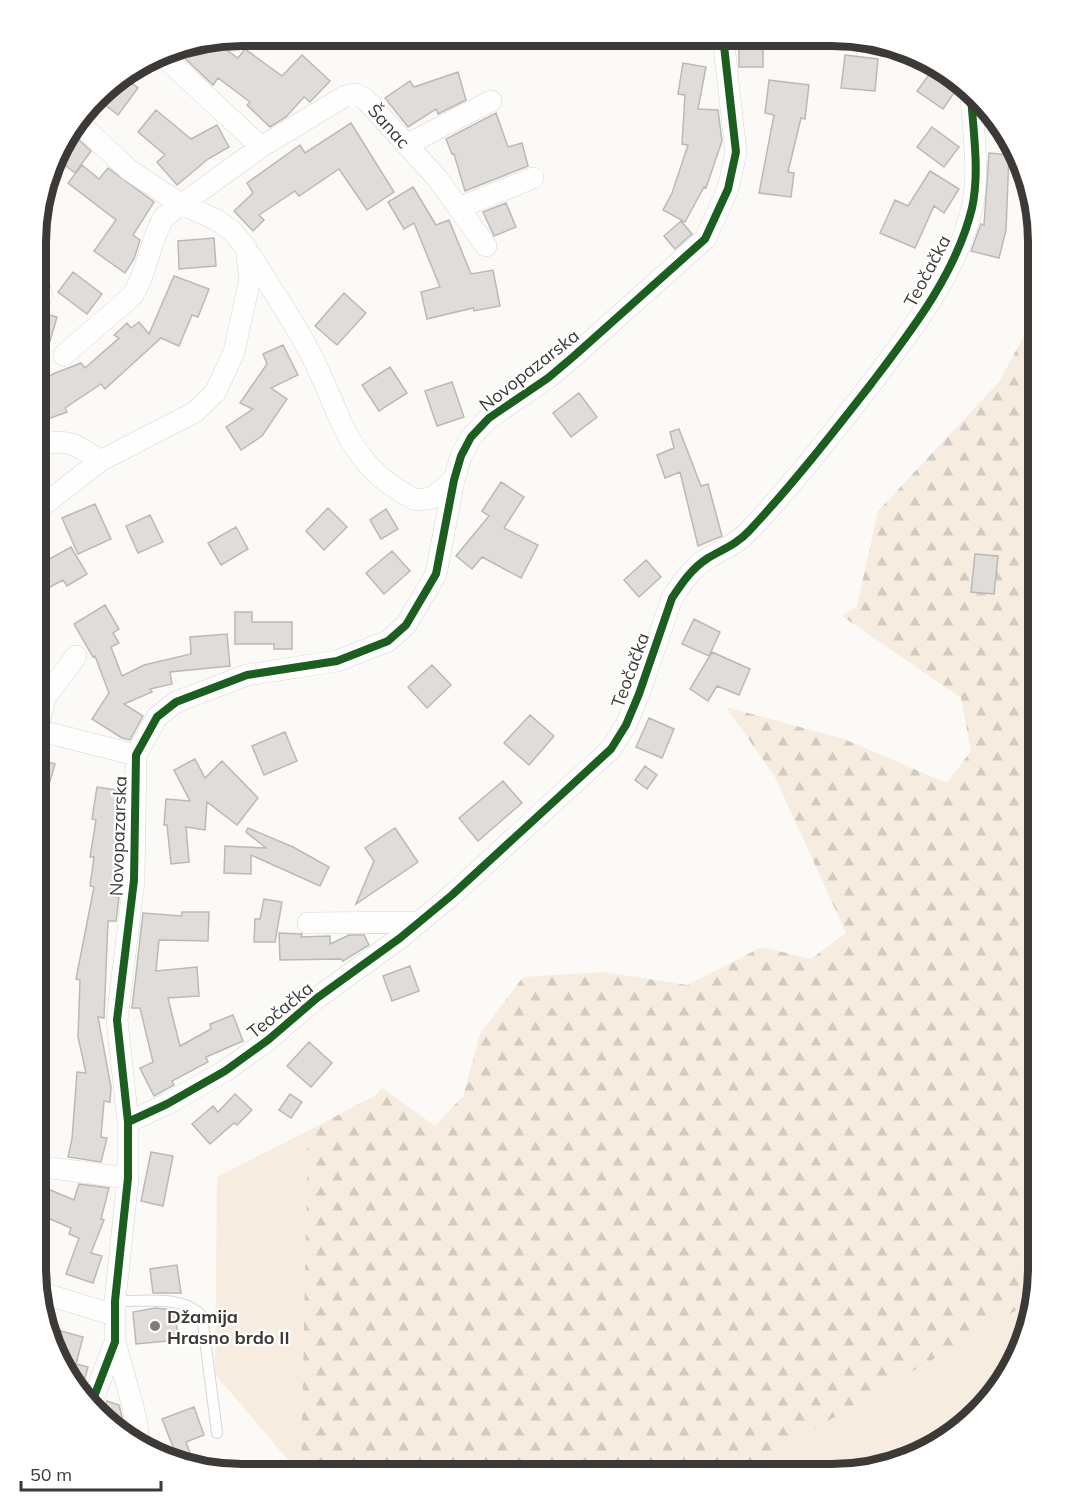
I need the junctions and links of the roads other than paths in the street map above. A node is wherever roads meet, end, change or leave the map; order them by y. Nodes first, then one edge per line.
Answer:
1 (724, 46) edge
2 (169, 62) edge
3 (491, 102) dead end
4 (972, 105) edge
5 (84, 128) edge
6 (406, 145) junction
7 (261, 147) junction
8 (533, 178) dead end
9 (181, 204) junction
10 (459, 208) junction
11 (486, 246) dead end
12 (246, 248) junction
13 (64, 355) dead end
14 (46, 443) edge
15 (100, 461) junction
16 (454, 480) junction
17 (46, 503) edge
18 (76, 656) dead end
19 (46, 697) edge
20 (46, 732) edge
21 (136, 755) junction
22 (420, 922) junction
23 (308, 923) dead end
24 (128, 1122) junction
25 (46, 1167) edge
26 (128, 1178) junction
27 (49, 1294) edge
28 (115, 1308) junction
29 (115, 1342) junction
30 (94, 1396) edge
31 (217, 1433) dead end
32 (138, 1434) edge

1 - 16 street, Novopazarska
2 - 7 street
3 - 6 street
4 - 22 street, Teočačka
5 - 9 street
6 - 7 street, Šanac
6 - 10 street, Šanac
7 - 9 street, Šanac
8 - 10 street
9 - 12 street
9 - 13 street, Šanac
10 - 11 street, Šanac
12 - 15 street
12 - 16 street
14 - 15 street
15 - 17 street
16 - 21 street, Novopazarska
18 - 19 street
20 - 21 street
21 - 24 street, Novopazarska
22 - 23 street
22 - 24 street, Teočačka
24 - 26 street, Novopazarska
25 - 26 street
26 - 28 street, Novopazarska
27 - 28 street
28 - 29 street, Novopazarska
28 - 31 lane
29 - 30 street, Novopazarska
29 - 32 street, Novopazarska

